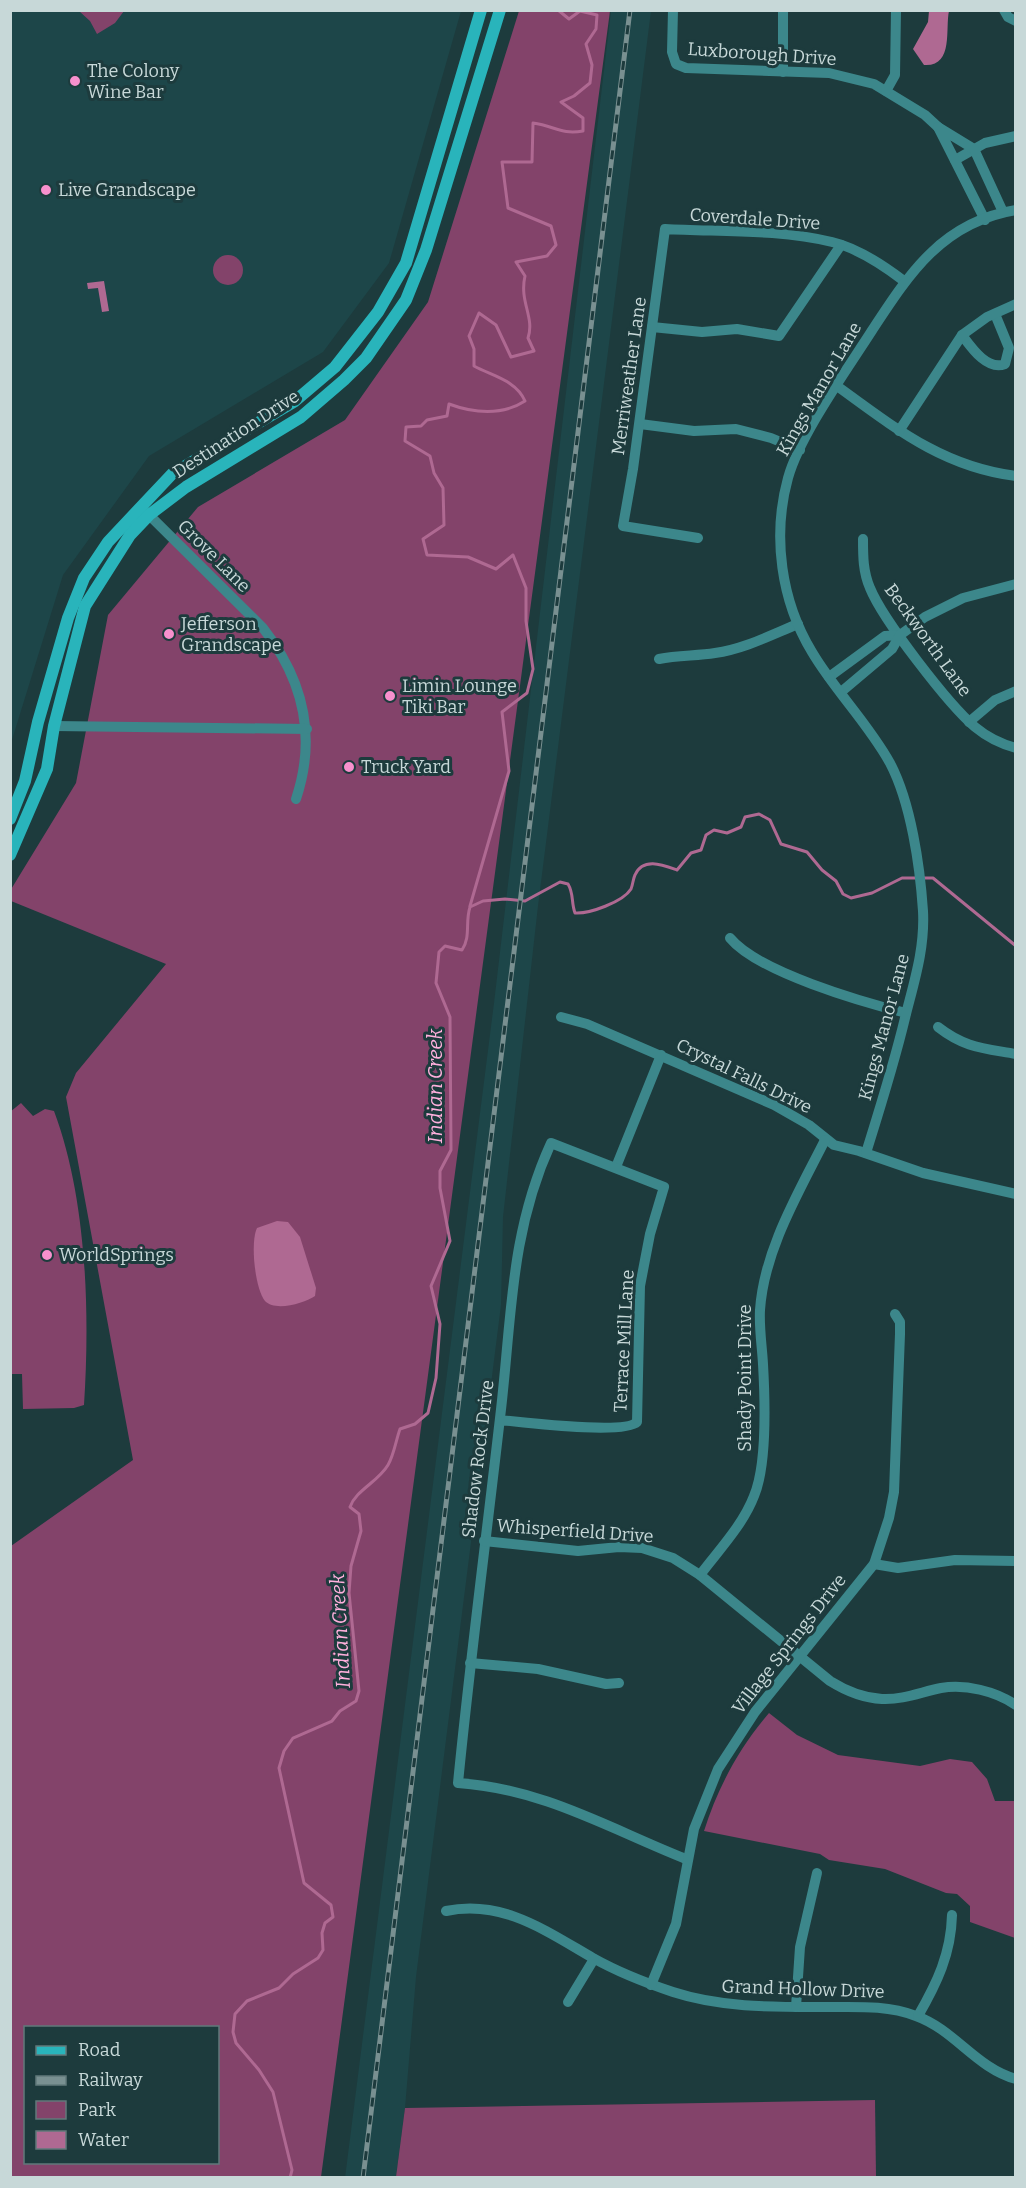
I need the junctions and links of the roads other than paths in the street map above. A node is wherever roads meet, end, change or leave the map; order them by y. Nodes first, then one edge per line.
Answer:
1 (481, 10) edge
2 (500, 10) edge
3 (673, 10) edge
4 (783, 10) edge
5 (896, 10) edge
6 (783, 72) junction
7 (886, 91) junction
8 (938, 127) junction
9 (1016, 136) edge
10 (974, 149) junction
11 (955, 160) junction
12 (1016, 210) edge
13 (1003, 212) junction
14 (985, 220) junction
15 (665, 229) joint
16 (841, 245) junction
17 (904, 281) junction
18 (1016, 304) edge
19 (995, 314) junction
20 (652, 327) junction
21 (962, 335) junction
22 (335, 367) junction
23 (344, 380) junction
24 (837, 386) junction
25 (640, 424) junction
26 (899, 431) junction
27 (800, 450) junction
28 (1016, 476) edge
29 (140, 506) junction
30 (149, 515) junction
31 (698, 538) dead end
32 (863, 539) dead end
33 (1016, 584) edge
34 (798, 624) junction
35 (900, 635) junction
36 (659, 659) dead end
37 (829, 677) junction
38 (1016, 691) edge
39 (841, 692) junction
40 (969, 722) junction
41 (54, 726) junction
42 (307, 729) junction
43 (1016, 748) edge
44 (296, 799) dead end
45 (10, 819) edge
46 (10, 855) edge
47 (730, 938) dead end
48 (906, 1013) junction
49 (561, 1017) dead end
50 (938, 1027) dead end
51 (661, 1054) junction
52 (1016, 1054) edge
53 (825, 1140) junction
54 (866, 1154) junction
55 (616, 1167) junction
56 (1016, 1194) edge
57 (895, 1314) dead end
58 (500, 1420) junction
59 (484, 1541) junction
60 (1016, 1562) edge
61 (874, 1564) junction
62 (700, 1575) junction
63 (800, 1657) junction
64 (470, 1663) junction
65 (619, 1683) dead end
66 (1013, 1699) edge
67 (686, 1859) junction
68 (817, 1873) dead end
69 (446, 1911) dead end
70 (952, 1915) dead end
71 (594, 1959) junction
72 (651, 1984) junction
73 (568, 2002) dead end
74 (796, 2007) junction
75 (918, 2016) junction
76 (1016, 2079) edge

1 - 22 street, Destination Drive
2 - 23 street, Destination Drive
3 - 6 street, Luxborough Drive
4 - 6 street
5 - 7 street
6 - 7 street, Luxborough Drive
7 - 8 street, Luxborough Drive
8 - 10 street, Luxborough Drive
8 - 11 street, Luxborough Drive
9 - 10 street
10 - 11 street
10 - 13 street
11 - 14 street, Luxborough Drive
12 - 13 street, Kings Manor Lane
13 - 14 street, Kings Manor Lane
14 - 17 street, Kings Manor Lane
15 - 16 street, Coverdale Drive
15 - 20 street, Merriweather Lane
16 - 17 street, Coverdale Drive
16 - 20 street
17 - 24 street, Kings Manor Lane
18 - 19 street
19 - 21 street
19 - 21 street
20 - 25 street, Merriweather Lane
21 - 26 street
22 - 23 street
22 - 29 street, Destination Drive
23 - 30 street, Destination Drive
24 - 26 street
24 - 27 street, Kings Manor Lane
25 - 27 street
25 - 31 street, Merriweather Lane
26 - 28 street
27 - 34 street, Kings Manor Lane
29 - 30 street, Grove Lane
29 - 45 street, Destination Drive
30 - 41 street, Destination Drive
30 - 42 street, Grove Lane
32 - 35 street, Beckworth Lane
33 - 35 street
34 - 36 street
34 - 37 street, Kings Manor Lane
35 - 37 street
35 - 39 street
35 - 40 street, Beckworth Lane
37 - 39 street, Kings Manor Lane
38 - 40 street
39 - 48 street, Kings Manor Lane
40 - 43 street, Beckworth Lane
41 - 42 street
41 - 46 street, Destination Drive
42 - 44 street, Grove Lane
47 - 48 street
48 - 54 street, Kings Manor Lane
49 - 51 street, Crystal Falls Drive
50 - 52 street
51 - 53 street, Crystal Falls Drive
51 - 55 street
53 - 54 street, Crystal Falls Drive
53 - 62 street, Shady Point Drive
54 - 56 street, Crystal Falls Drive
55 - 58 street, Shadow Rock Drive
55 - 58 street, Terrace Mill Lane
57 - 61 street, Village Springs Drive
58 - 59 street, Shadow Rock Drive
59 - 62 street, Whisperfield Drive
59 - 64 street, Shadow Rock Drive
60 - 61 street
61 - 63 street, Village Springs Drive
62 - 63 street, Whisperfield Drive
63 - 66 street, Whisperfield Drive
63 - 67 street, Village Springs Drive
64 - 65 street
64 - 67 street, Shadow Rock Drive
67 - 72 street, Village Springs Drive
68 - 74 street
69 - 71 street, Grand Hollow Drive
70 - 75 street
71 - 72 street, Grand Hollow Drive
71 - 73 street
72 - 74 street, Grand Hollow Drive
74 - 75 street, Grand Hollow Drive
75 - 76 street, Grand Hollow Drive

